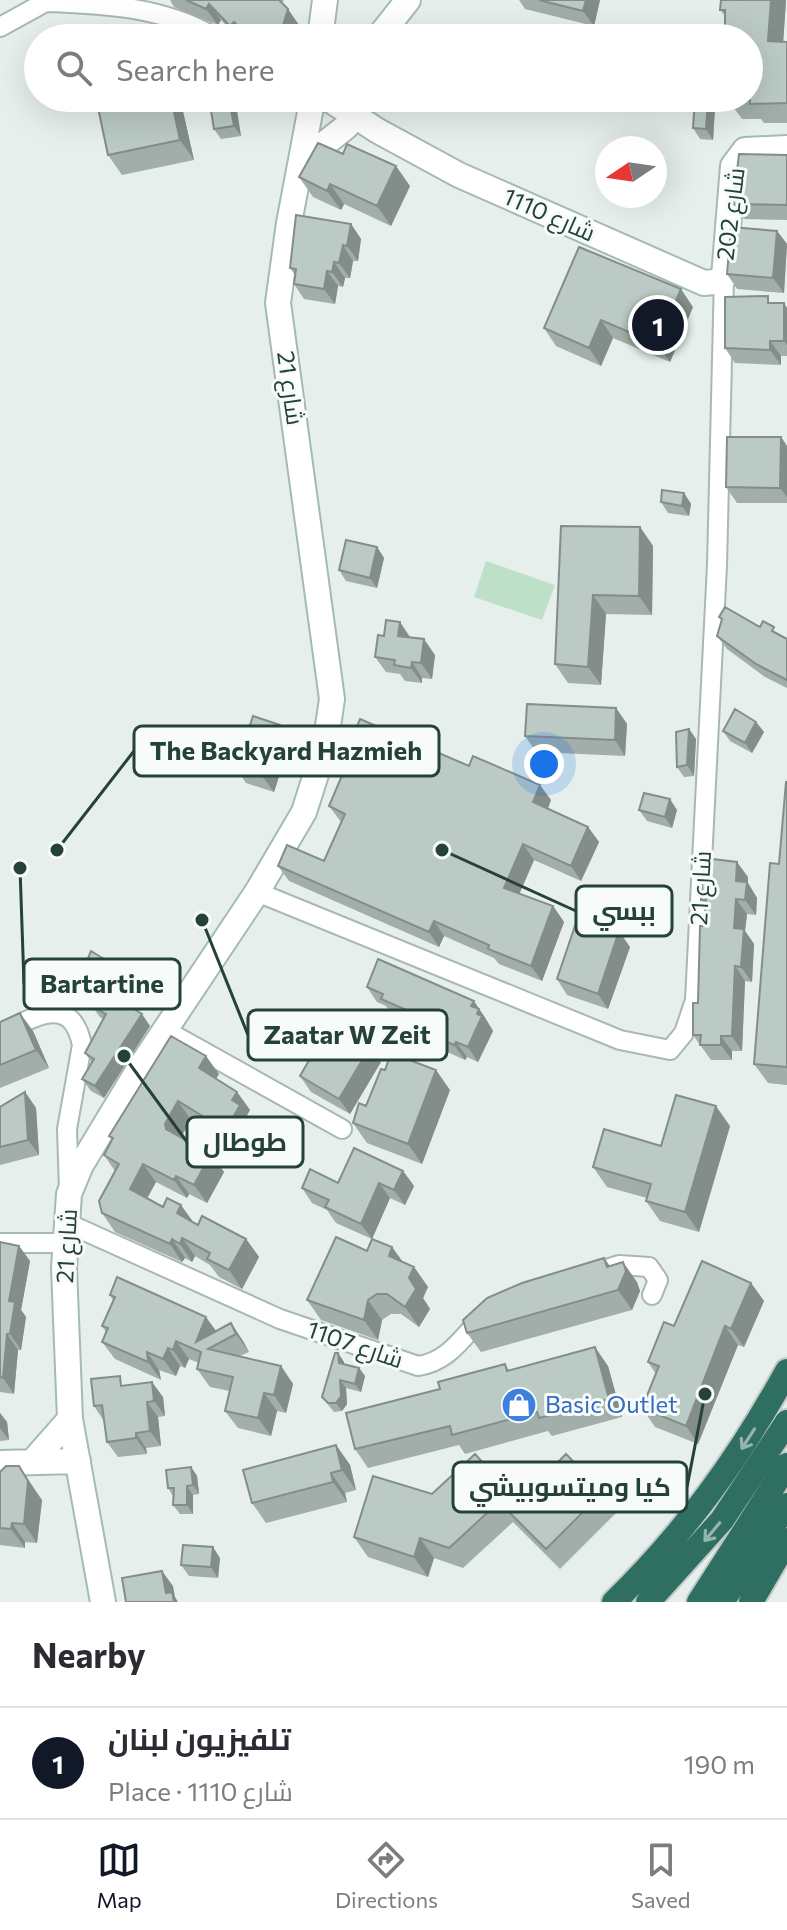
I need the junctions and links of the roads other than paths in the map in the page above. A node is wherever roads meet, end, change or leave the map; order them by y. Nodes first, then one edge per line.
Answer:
1 (408, 0) edge
2 (48, 1) edge
3 (192, 24) edge
4 (389, 24) edge
5 (0, 27) edge
6 (314, 112) edge
7 (324, 112) edge
8 (337, 112) edge
9 (347, 126) junction
10 (378, 131) junction
11 (787, 148) edge
12 (303, 161) junction
13 (724, 277) junction
14 (257, 892) junction
15 (165, 1030) junction
16 (0, 1034) edge
17 (342, 1129) dead end
18 (69, 1194) junction
19 (66, 1233) junction
20 (0, 1243) edge
21 (589, 1275) edge
22 (652, 1295) dead end
23 (495, 1307) edge
24 (787, 1371) edge
25 (70, 1419) junction
26 (787, 1422) edge
27 (34, 1460) junction
28 (78, 1461) junction
29 (0, 1463) edge
30 (787, 1465) edge
31 (787, 1505) edge
32 (787, 1540) edge
33 (757, 1596) edge
34 (103, 1602) edge
35 (614, 1602) edge
36 (648, 1602) edge
37 (699, 1602) edge
38 (722, 1602) edge

1 - 4 main road
2 - 3 street
2 - 5 street
6 - 12 main road, شارع 21
7 - 9 main road
8 - 10 main road
9 - 10 main road
9 - 12 main road
10 - 13 main road, شارع 1110
11 - 13 main road, شارع 202
12 - 14 main road, شارع 21
13 - 14 street, شارع 21
14 - 15 main road, شارع 21
15 - 17 street
15 - 18 main road, شارع 21
16 - 18 street
18 - 19 main road, شارع 21
19 - 20 street
19 - 23 street, شارع 1107
19 - 25 main road, شارع 21
21 - 22 street
24 -> 35 highway
25 - 27 main road
25 - 28 main road, شارع 21
26 -> 36 highway
27 - 28 main road
27 - 29 main road
28 - 34 main road, شارع 21
30 - 37 highway
31 - 38 highway
32 - 33 highway

